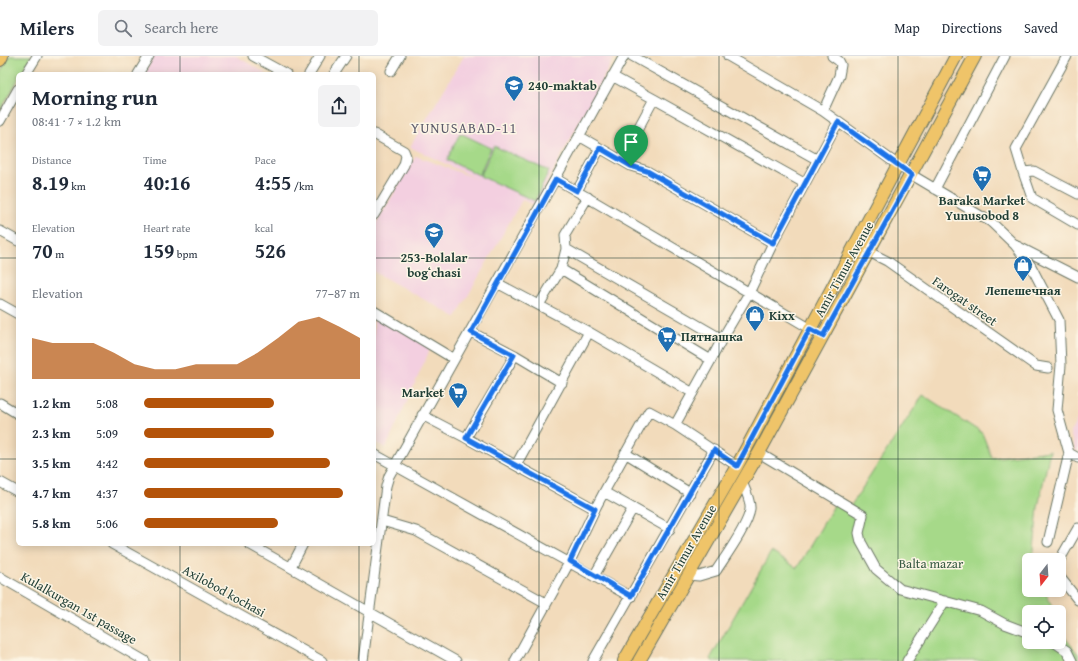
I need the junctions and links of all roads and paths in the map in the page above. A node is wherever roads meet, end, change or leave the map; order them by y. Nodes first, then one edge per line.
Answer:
1 (2, 56) edge
2 (37, 56) edge
3 (149, 56) edge
4 (253, 56) edge
5 (320, 56) edge
6 (346, 56) edge
7 (400, 56) edge
8 (624, 56) edge
9 (632, 56) edge
10 (728, 56) edge
11 (832, 56) edge
12 (956, 56) edge
13 (976, 56) edge
14 (1005, 56) edge
15 (1067, 56) edge
16 (0, 60) edge
17 (391, 71) dead end
18 (27, 72) edge
19 (139, 72) edge
20 (282, 72) edge
21 (310, 72) edge
22 (335, 72) edge
23 (612, 76) junction
24 (16, 93) edge
25 (654, 99) junction
26 (823, 111) junction
27 (0, 121) edge
28 (838, 122) junction
29 (376, 135) edge
30 (579, 136) junction
31 (600, 148) junction
32 (621, 160) junction
33 (818, 160) junction
34 (898, 165) junction
35 (1023, 172) junction
36 (912, 175) junction
37 (556, 179) junction
38 (804, 183) junction
39 (935, 189) junction
40 (577, 191) junction
41 (1078, 194) edge
42 (588, 197) junction
43 (377, 205) edge
44 (1078, 225) edge
45 (0, 231) edge
46 (16, 240) edge
47 (773, 243) junction
48 (1015, 245) junction
49 (566, 249) junction
50 (869, 252) junction
51 (561, 269) junction
52 (1078, 277) edge
53 (497, 283) junction
54 (749, 293) junction
55 (0, 304) edge
56 (539, 305) junction
57 (376, 312) edge
58 (16, 313) edge
59 (810, 329) junction
60 (471, 332) junction
61 (589, 332) junction
62 (823, 336) junction
63 (722, 339) junction
64 (514, 355) junction
65 (454, 359) junction
66 (711, 360) junction
67 (1048, 368) dead end
68 (562, 383) junction
69 (693, 393) junction
70 (0, 403) edge
71 (16, 413) edge
72 (422, 415) junction
73 (675, 426) junction
74 (466, 438) junction
75 (714, 450) junction
76 (625, 453) junction
77 (759, 453) junction
78 (1069, 453) junction
79 (376, 455) edge
80 (1078, 458) edge
81 (394, 465) junction
82 (516, 465) junction
83 (737, 466) junction
84 (0, 482) edge
85 (742, 482) junction
86 (16, 491) edge
87 (604, 492) junction
88 (690, 494) junction
89 (633, 508) junction
90 (595, 509) junction
91 (382, 521) junction
92 (1078, 528) edge
93 (670, 529) junction
94 (1048, 542) dead end
95 (252, 546) edge
96 (302, 546) edge
97 (126, 548) edge
98 (1064, 553) edge
99 (570, 561) junction
100 (291, 568) junction
101 (688, 575) junction
102 (594, 576) junction
103 (0, 577) edge
104 (1066, 585) edge
105 (631, 596) junction
106 (1078, 600) edge
107 (945, 601) junction
108 (546, 603) junction
109 (369, 611) junction
110 (1022, 630) edge
111 (1064, 649) edge
112 (145, 661) edge
113 (322, 661) edge
114 (363, 661) edge
115 (456, 661) edge
116 (514, 661) edge
117 (593, 661) edge
118 (624, 661) edge
119 (639, 661) edge
120 (907, 661) edge
121 (1072, 661) edge

1 - 16 main road
2 - 18 street
3 - 19 street
4 - 20 street
5 - 21 street
6 - 22 street
7 - 17 street
8 - 23 street
9 - 33 street
10 - 26 street
11 - 26 street
12 - 34 main road, Amir Timur Avenue
13 - 36 main road, Amir Timur Avenue
14 - 39 street
15 - 35 street
23 - 25 street
23 - 30 street
24 - 27 street
25 - 32 street
25 - 38 street
26 - 28 street
28 - 33 street
28 - 34 street
29 - 43 street
30 - 31 street
30 - 37 street
31 - 32 street
31 - 40 street
32 - 47 street
33 - 38 street
34 - 36 street
34 - 59 main road, Amir Timur Avenue
35 - 41 street
35 - 44 street
36 - 39 street
36 - 50 main road, Amir Timur Avenue
37 - 40 street
37 - 53 street
38 - 47 street
39 - 48 street
40 - 42 street
42 - 49 street
42 - 54 street
45 - 46 street
47 - 54 street
48 - 52 street
48 - 78 street
49 - 51 street
49 - 63 street
50 - 62 main road, Amir Timur Avenue
50 - 67 street, Farogat street
51 - 56 street
51 - 66 street
53 - 56 street
53 - 60 street
54 - 59 street
54 - 63 street
55 - 58 street
56 - 61 street
57 - 65 street
59 - 62 street
59 - 83 main road, Amir Timur Avenue
60 - 64 street
60 - 65 street
61 - 68 street
61 - 69 street
62 - 77 main road, Amir Timur Avenue
63 - 66 street
64 - 68 street
64 - 74 street
65 - 72 street
66 - 69 street
68 - 82 street
69 - 73 street
70 - 71 street
72 - 74 street
72 - 81 street
73 - 75 street
73 - 76 street
74 - 82 street
75 - 83 street
75 - 88 street
76 - 87 street
76 - 88 street
77 - 85 main road, Amir Timur Avenue
77 - 107 street
78 - 80 street
78 - 94 street
79 - 81 street
81 - 91 street
81 - 99 street
82 - 90 street
83 - 118 main road, Amir Timur Avenue
84 - 86 street
85 - 101 main road, Amir Timur Avenue
85 - 101 street
87 - 89 street
87 - 90 street
88 - 93 street
89 - 93 street
89 - 102 street
90 - 99 street
91 - 108 street
91 - 109 street
92 - 98 street
93 - 105 street
95 - 100 street
96 - 100 street
97 - 113 street, Axilobod kochasi
99 - 102 street
99 - 108 street
100 - 109 street
101 - 119 main road, Amir Timur Avenue
102 - 105 street
103 - 112 street, Kulalkurgan 1st passage
104 - 106 street
105 - 117 street
107 - 110 street
107 - 120 street
108 - 116 street
109 - 114 street
109 - 115 street
111 - 121 street

